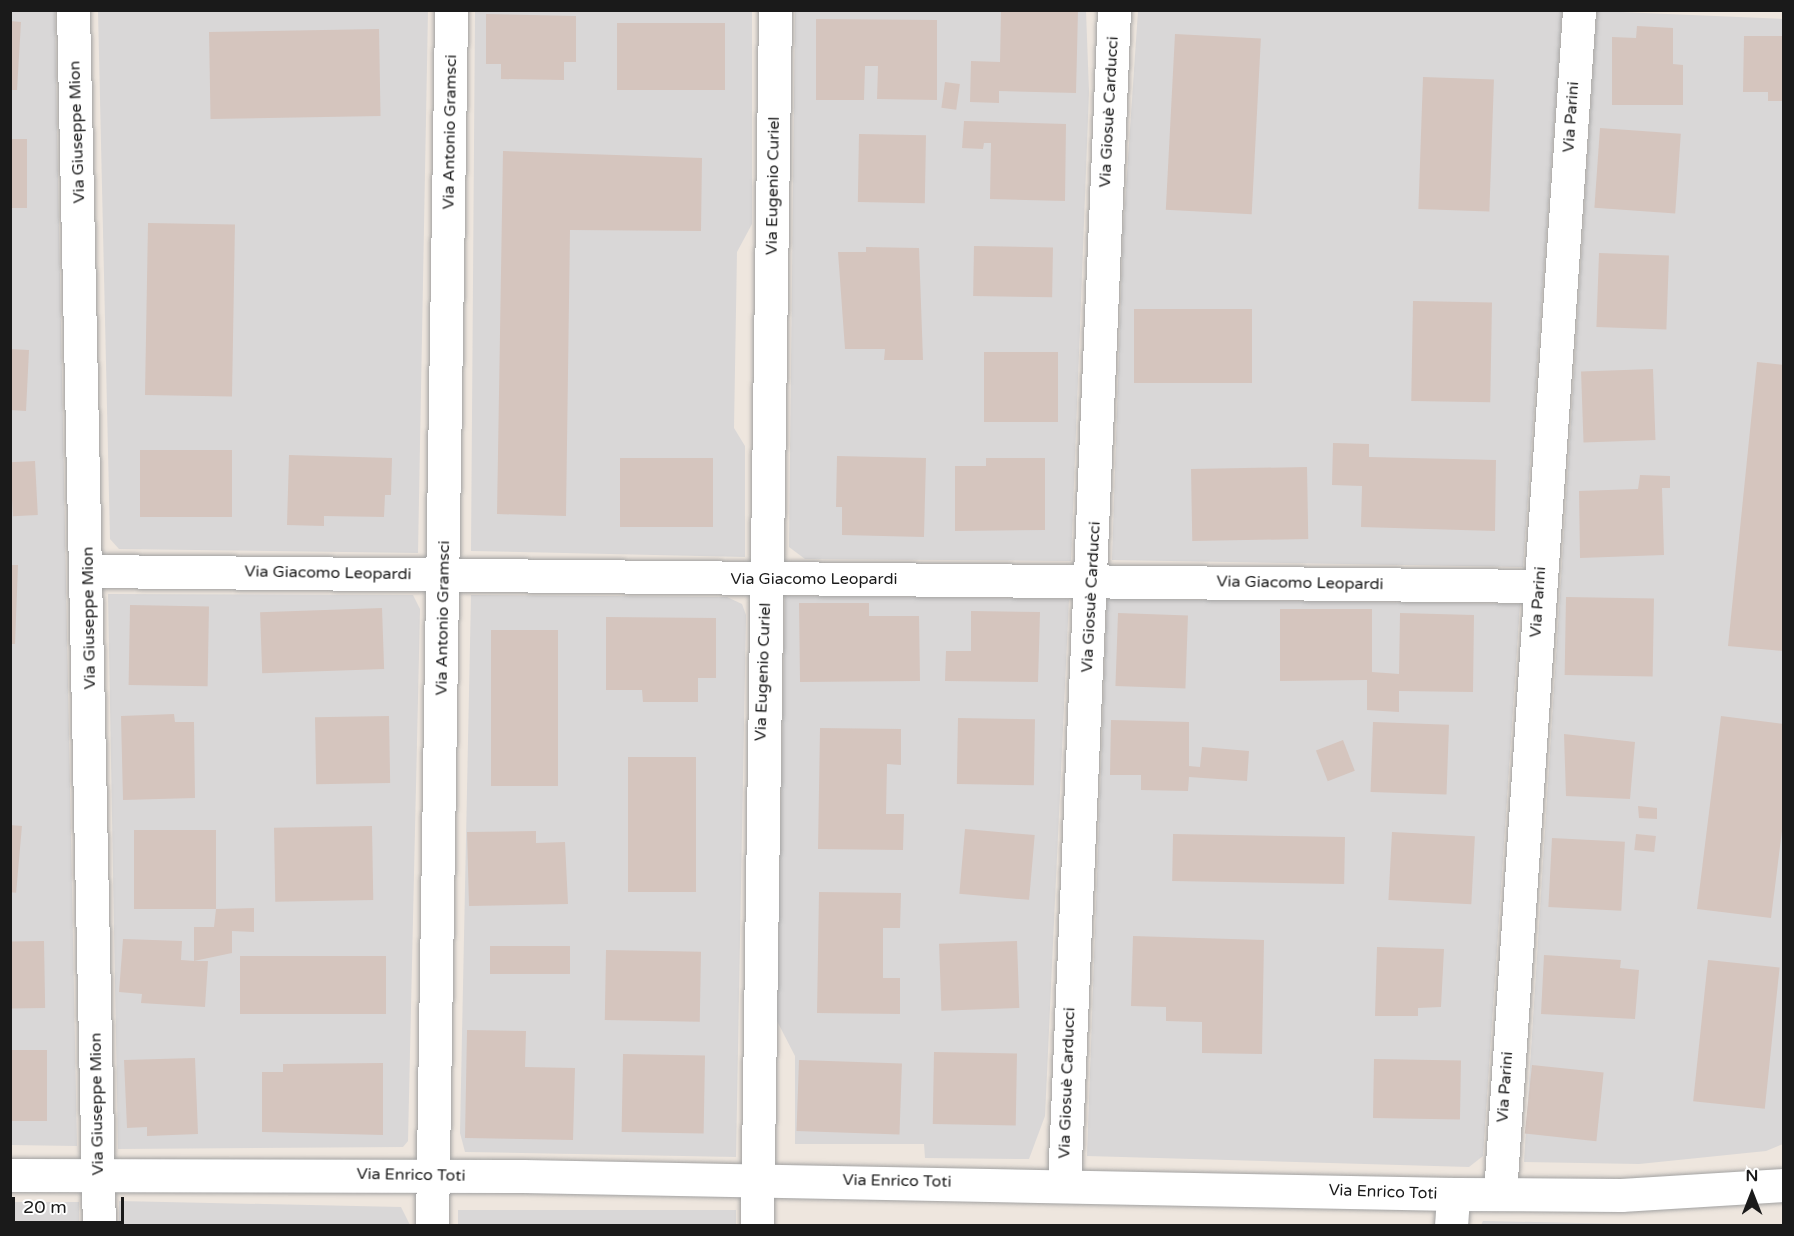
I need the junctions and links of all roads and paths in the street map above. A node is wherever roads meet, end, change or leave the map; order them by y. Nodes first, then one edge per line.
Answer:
1 (73, 10) edge
2 (451, 10) edge
3 (775, 10) edge
4 (1114, 10) edge
5 (1579, 10) edge
6 (89, 571) junction
7 (444, 575) junction
8 (766, 579) junction
9 (1093, 580) junction
10 (1539, 586) junction
11 (10, 1175) edge
12 (433, 1175) junction
13 (98, 1176) junction
14 (758, 1179) junction
15 (1064, 1184) junction
16 (1784, 1185) edge
17 (1500, 1194) junction
18 (1452, 1210) edge
19 (99, 1226) edge
20 (432, 1226) edge
21 (757, 1226) edge

1 - 6 street, Via Giuseppe Mion
2 - 7 street, Via Antonio Gramsci
3 - 8 street, Via Eugenio Curiel
4 - 9 street, Via Giosuè Carducci
5 - 10 street, Via Parini
6 - 7 street, Via Giacomo Leopardi
6 - 13 street, Via Giuseppe Mion
7 - 8 street, Via Giacomo Leopardi
7 - 12 street, Via Antonio Gramsci
8 - 9 street, Via Giacomo Leopardi
8 - 14 street, Via Eugenio Curiel
9 - 10 street, Via Giacomo Leopardi
9 - 15 street, Via Giosuè Carducci
10 - 17 street, Via Parini
11 - 13 street, Via Enrico Toti
12 - 13 street, Via Enrico Toti
12 - 14 street, Via Enrico Toti
12 - 20 street, Via Antonio Gramsci
13 - 19 street, Via Giuseppe Mion
14 - 15 street, Via Enrico Toti
14 - 21 street, Via Eugenio Curiel
15 - 18 street, Via Enrico Toti
16 - 17 street, Via Enrico Toti
17 - 18 street, Via Enrico Toti

